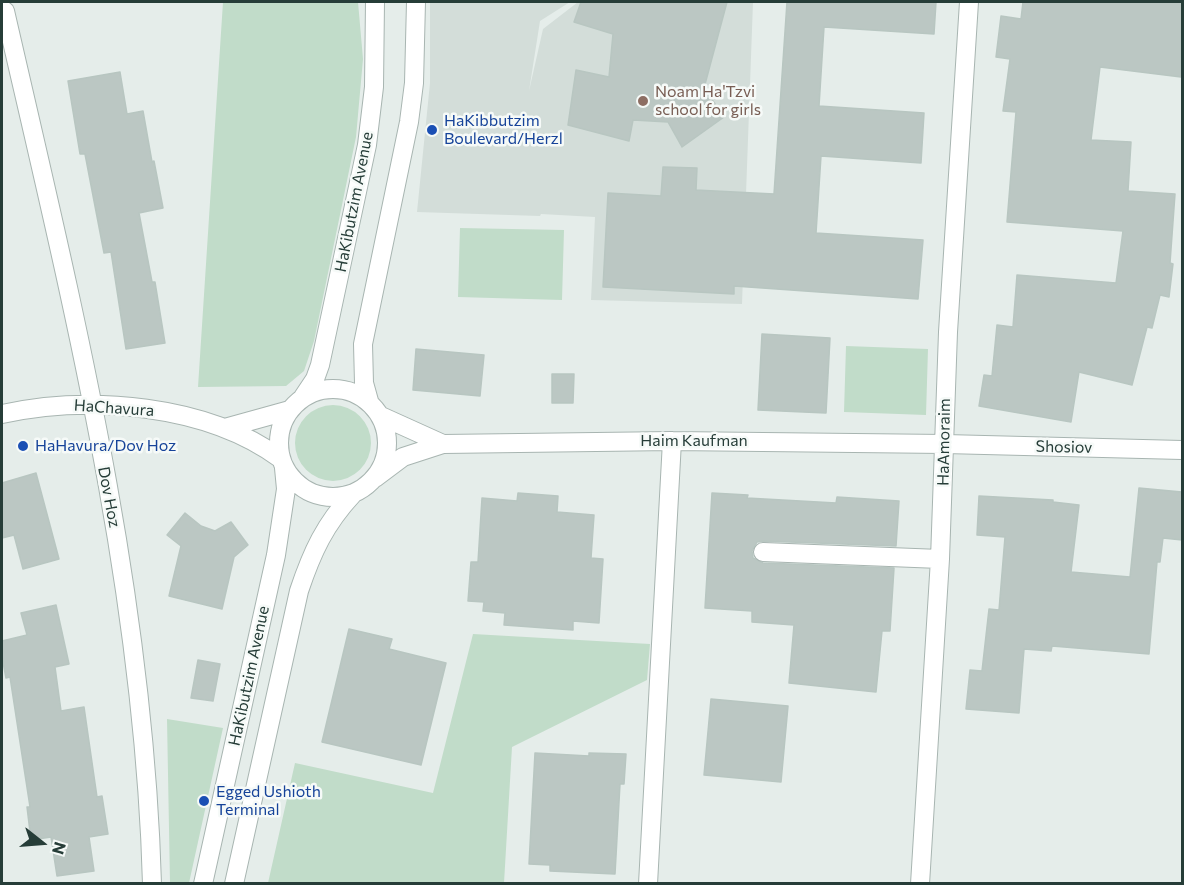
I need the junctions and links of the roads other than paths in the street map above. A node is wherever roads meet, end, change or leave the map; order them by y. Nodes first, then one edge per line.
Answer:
1 (375, 2) edge
2 (416, 2) edge
3 (969, 2) edge
4 (5, 11) dead end
5 (303, 397) junction
6 (369, 401) junction
7 (92, 404) junction
8 (290, 410) junction
9 (2, 414) edge
10 (381, 416) junction
11 (225, 428) junction
12 (672, 441) junction
13 (443, 444) junction
14 (945, 444) junction
15 (1182, 450) edge
16 (283, 464) junction
17 (375, 478) junction
18 (353, 494) junction
19 (763, 552) dead end
20 (940, 559) junction
21 (152, 884) edge
22 (203, 884) edge
23 (234, 884) edge
24 (648, 884) edge
25 (920, 884) edge

1 - 5 street, HaKibutzim Avenue
2 - 6 street
3 - 14 street, HaAmoraim
4 - 7 street, Dov Hoz
5 - 6 street
5 - 8 street
6 - 10 street
7 - 9 street, HaChavura
7 - 11 street, HaChavura
7 - 21 street, Dov Hoz
8 - 11 street
8 - 16 street
10 - 13 street, Haim Kaufman
10 - 17 street
11 - 16 street, HaChavura
12 - 13 street, Haim Kaufman
12 - 14 street, Haim Kaufman
12 - 24 street
13 - 17 street, Haim Kaufman
14 - 15 street, Shosiov
14 - 20 street, HaAmoraim
16 - 18 street
16 - 22 street, HaKibutzim Avenue
17 - 18 street
18 - 23 street, HaKibutzim Avenue
19 - 20 street
20 - 25 street, HaAmoraim

